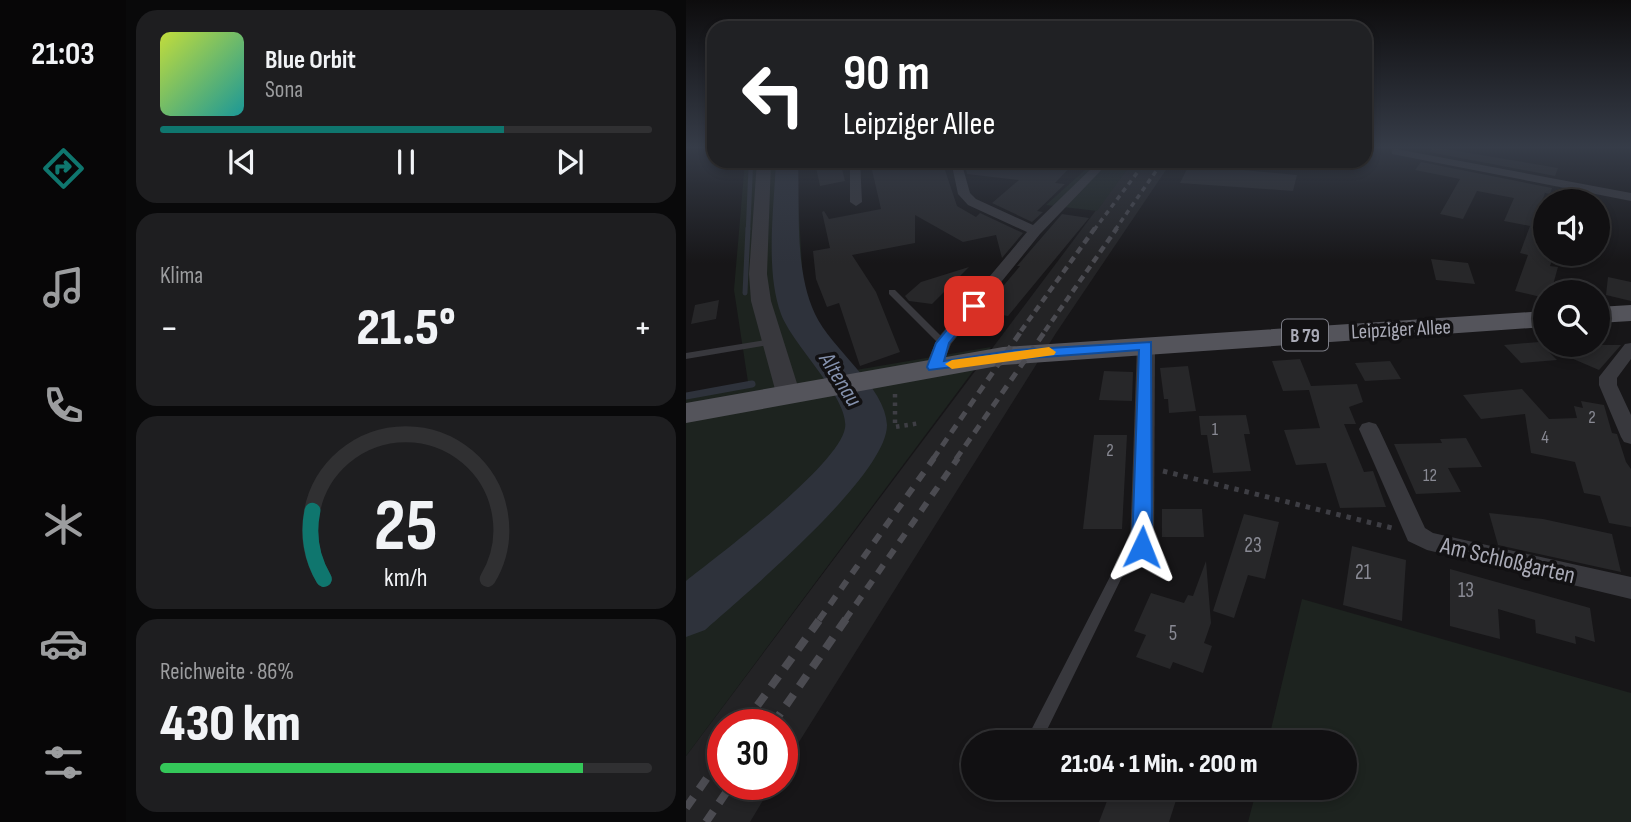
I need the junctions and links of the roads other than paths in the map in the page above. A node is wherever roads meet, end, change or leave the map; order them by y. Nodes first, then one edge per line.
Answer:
1 (763, 186) edge
2 (856, 186) edge
3 (962, 186) edge
4 (1080, 186) edge
5 (1575, 186) edge
6 (1631, 197) edge
7 (856, 202) dead end
8 (1035, 231) junction
9 (892, 292) dead end
10 (1630, 314) edge
11 (1610, 315) edge
12 (1533, 320) edge
13 (771, 342) junction
14 (1146, 345) junction
15 (1631, 348) edge
16 (938, 355) junction
17 (686, 356) edge
18 (788, 393) junction
19 (686, 413) edge
20 (1369, 429) dead end
21 (1631, 437) edge
22 (1142, 547) joint
23 (1631, 588) edge
24 (1039, 730) edge

1 - 13 street
2 - 7 street
3 - 8 street
4 - 8 street
5 - 6 street
8 - 16 street
9 - 16 lane
10 - 11 main road
12 - 14 main road, Leipziger Allee / B 79
13 - 17 lane
13 - 18 street
14 - 16 main road, Leipziger Allee / B 79
14 - 22 street
15 - 21 street
16 - 18 main road, Leipziger Allee / B 79
18 - 19 main road, B 79
20 - 23 street, Am Schloßgarten
22 - 24 lane

